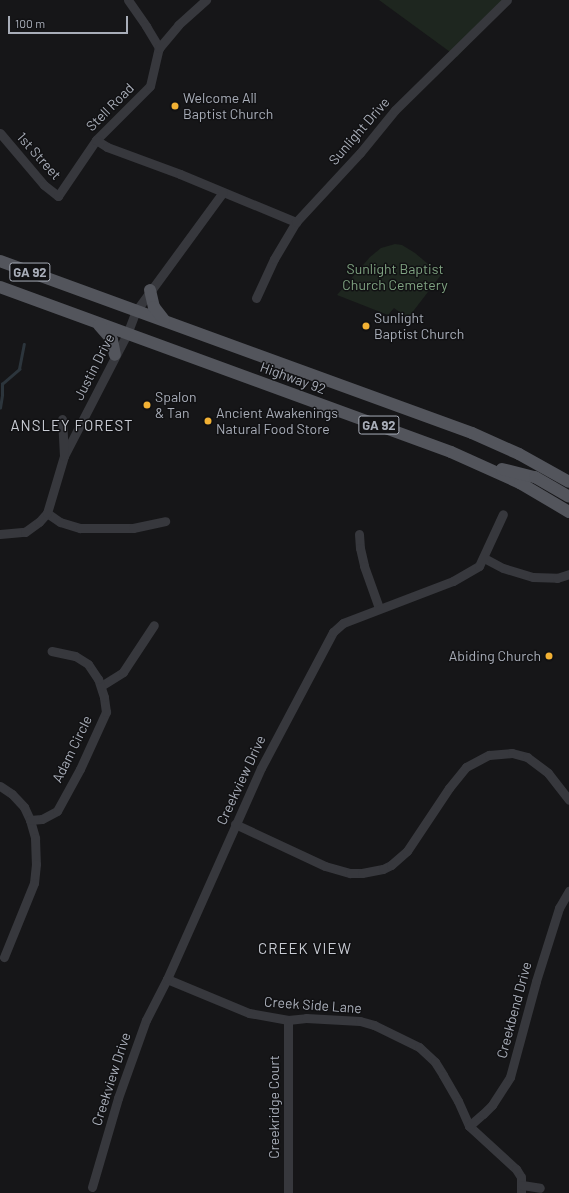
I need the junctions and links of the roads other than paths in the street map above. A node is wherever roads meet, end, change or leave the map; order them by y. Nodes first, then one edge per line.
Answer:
1 (128, 0) edge
2 (206, 0) edge
3 (506, 0) edge
4 (159, 48) junction
5 (0, 133) edge
6 (96, 140) junction
7 (0, 146) edge
8 (10, 147) junction
9 (223, 192) junction
10 (58, 196) joint
11 (296, 222) junction
12 (0, 261) edge
13 (0, 288) edge
14 (150, 290) junction
15 (256, 298) dead end
16 (136, 311) junction
17 (93, 321) junction
18 (167, 322) junction
19 (127, 334) junction
20 (116, 355) junction
21 (62, 419) dead end
22 (64, 456) junction
23 (489, 467) junction
24 (569, 482) edge
25 (569, 497) edge
26 (569, 512) edge
27 (47, 513) junction
28 (503, 514) dead end
29 (165, 521) dead end
30 (0, 534) edge
31 (360, 534) dead end
32 (484, 558) junction
33 (569, 574) edge
34 (379, 608) junction
35 (154, 625) dead end
36 (52, 651) dead end
37 (100, 686) junction
38 (0, 786) edge
39 (569, 800) edge
40 (30, 820) junction
41 (235, 824) junction
42 (569, 891) edge
43 (4, 956) dead end
44 (167, 979) junction
45 (288, 1020) junction
46 (469, 1126) junction
47 (92, 1187) dead end
48 (540, 1188) dead end
49 (521, 1189) edge
50 (288, 1193) edge

1 - 4 street
2 - 4 street, Stell Road
3 - 11 street, Sunlight Drive
4 - 6 street, Stell Road
5 - 8 street, 1st Street
6 - 9 street
6 - 10 street, Stell Road
7 - 8 street
8 - 10 street, 1st Street
9 - 11 street
9 - 14 street
11 - 15 street, Sunlight Drive
12 - 16 main road, Highway 92 / GA 92
13 - 17 main road, Highway 92 / GA 92
14 - 16 street
14 - 18 main road
16 - 18 main road, Highway 92 / GA 92
16 - 19 street
17 - 19 main road, Highway 92 / GA 92
17 - 20 main road
18 - 24 main road, Highway 92 / GA 92
19 - 20 street, Justin Drive
19 - 23 main road, Highway 92 / GA 92
20 - 22 street, Justin Drive
21 - 22 street, Justin Drive
22 - 27 street, Justin Drive
23 - 25 main road
23 - 26 main road, Highway 92 / GA 92
27 - 29 street
27 - 30 street
28 - 32 street, Creekview Drive
31 - 34 street
32 - 33 street
32 - 34 street, Creekview Drive
34 - 41 street, Creekview Drive
35 - 37 street
36 - 37 street, Adam Circle
37 - 40 street, Adam Circle
38 - 40 street
39 - 41 street
40 - 43 street
41 - 44 street, Creekview Drive
42 - 46 street, Creekbend Drive
44 - 45 street, Creek Side Lane
44 - 47 street, Creekview Drive
45 - 46 street, Creek Side Lane
45 - 50 street, Creekridge Court
46 - 49 street, Creek Side Lane
48 - 49 street

